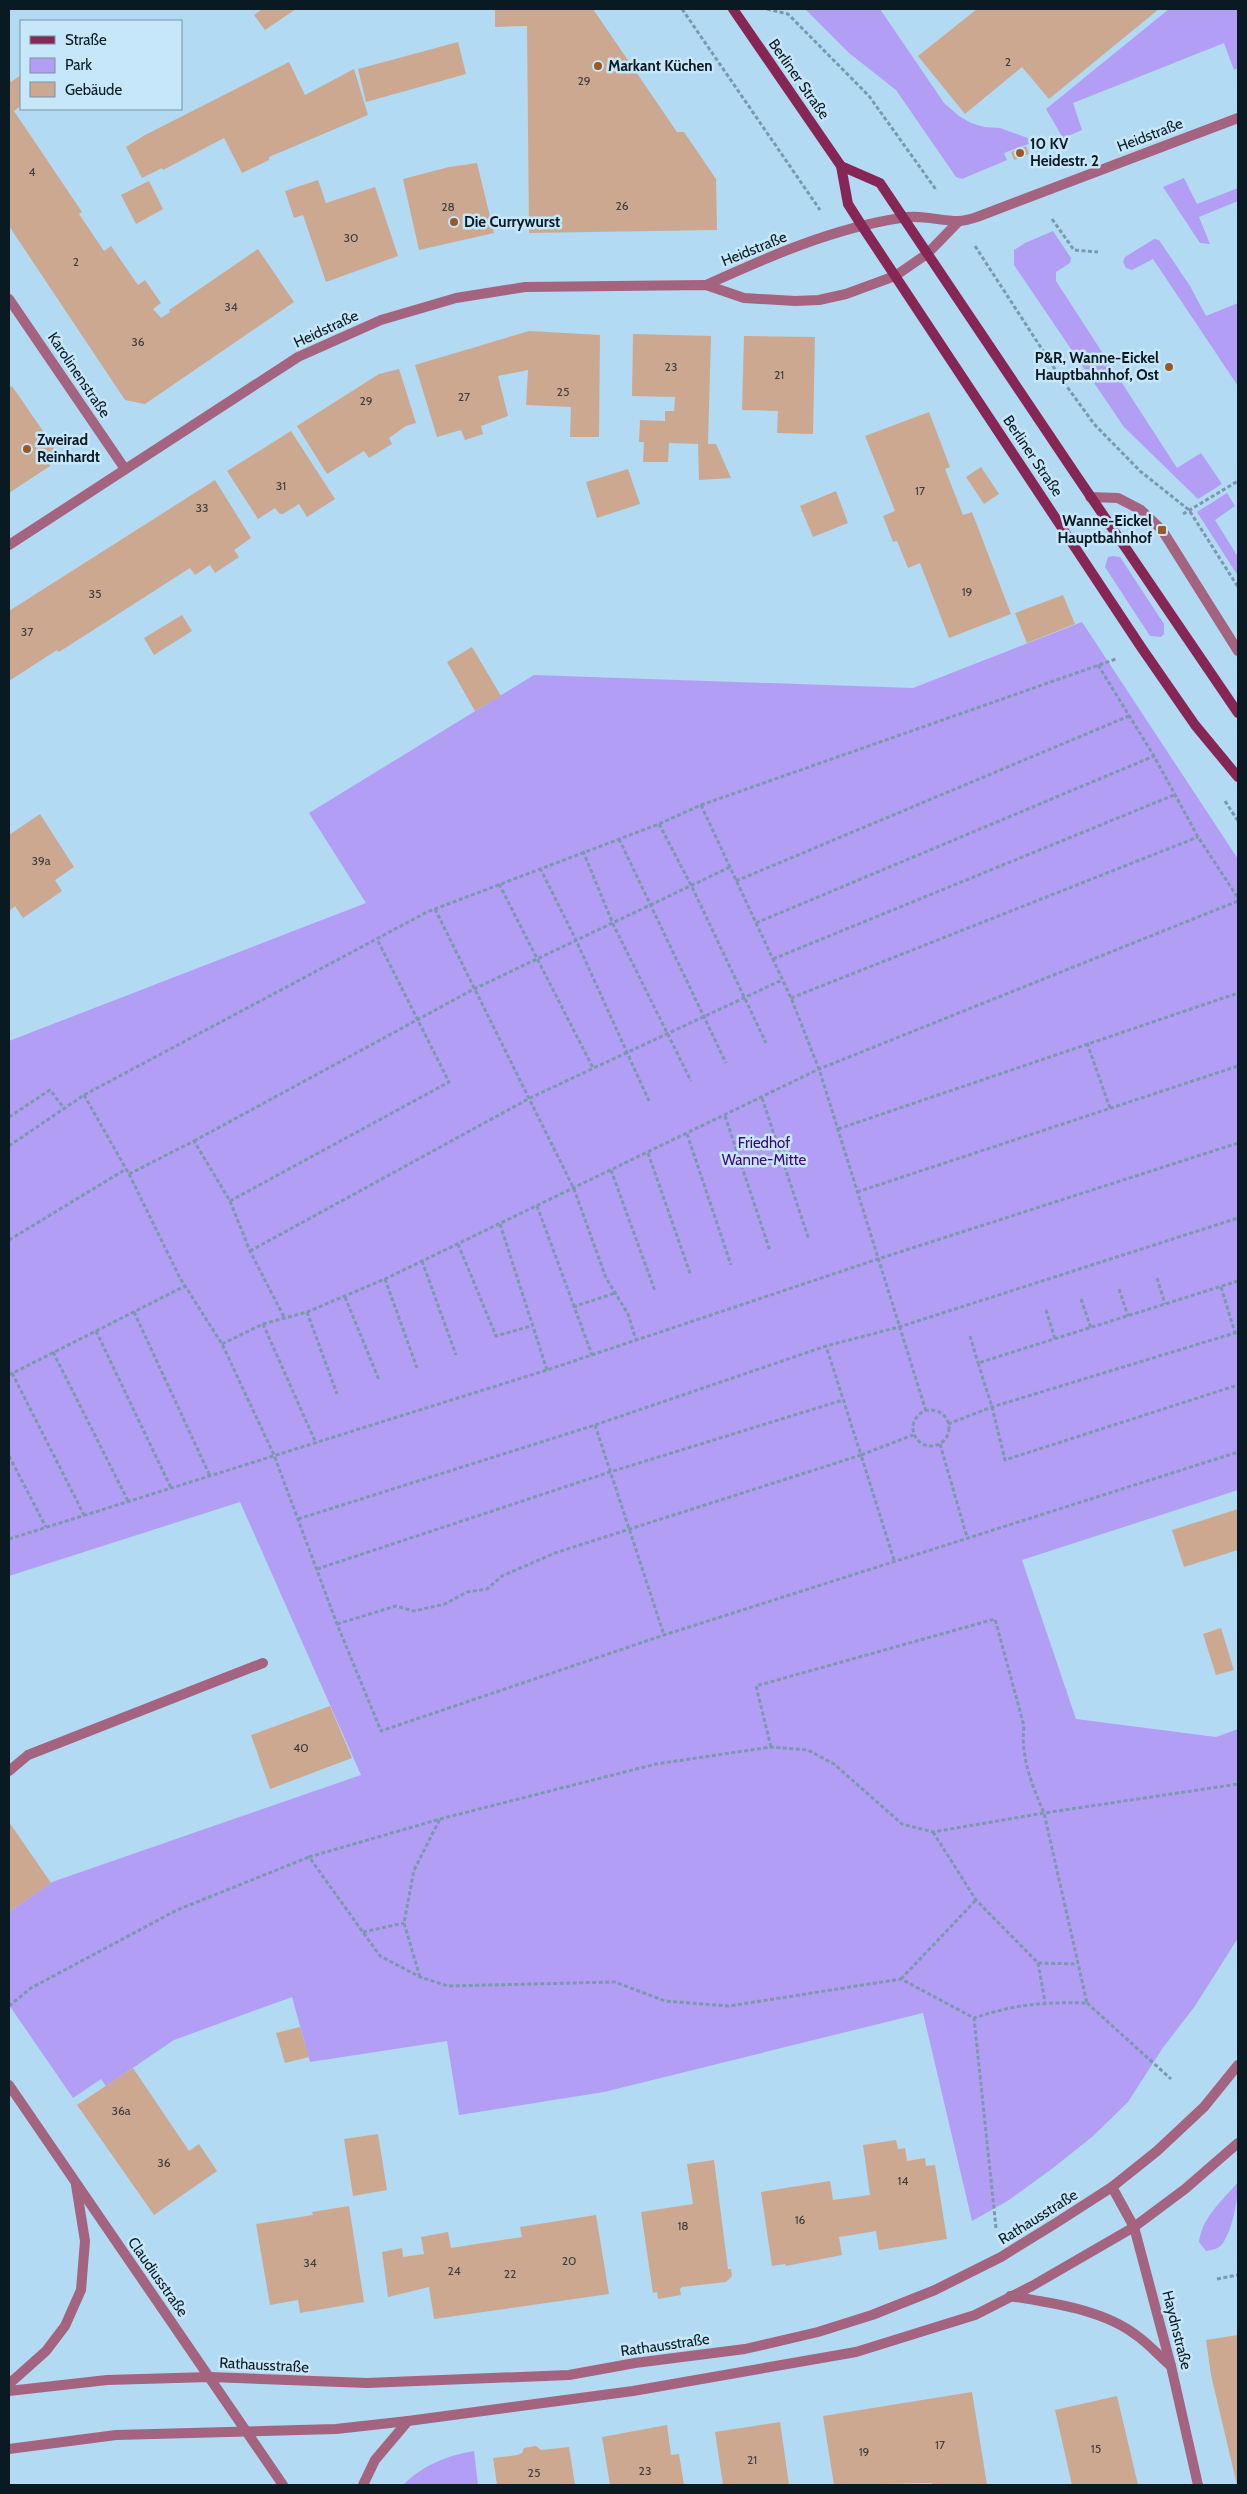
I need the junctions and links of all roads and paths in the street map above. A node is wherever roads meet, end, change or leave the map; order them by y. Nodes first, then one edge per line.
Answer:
1 (733, 9) edge
2 (766, 9) edge
3 (1238, 118) edge
4 (841, 166) junction
5 (903, 217) junction
6 (1052, 219) dead end
7 (959, 222) junction
8 (862, 226) junction
9 (1098, 252) dead end
10 (927, 254) junction
11 (895, 276) junction
12 (706, 286) junction
13 (9, 298) edge
14 (125, 469) junction
15 (1238, 481) edge
16 (1090, 497) junction
17 (1189, 510) junction
18 (1178, 518) dead end
19 (9, 545) edge
20 (1238, 587) edge
21 (1141, 647) junction
22 (1238, 651) edge
23 (1098, 665) junction
24 (1238, 713) edge
25 (1129, 716) junction
26 (1154, 756) junction
27 (1238, 777) edge
28 (1174, 794) junction
29 (701, 805) junction
30 (659, 824) junction
31 (1198, 837) junction
32 (619, 839) junction
33 (583, 851) junction
34 (730, 867) junction
35 (540, 868) junction
36 (736, 881) junction
37 (499, 884) junction
38 (692, 887) junction
39 (1238, 900) edge
40 (649, 906) junction
41 (435, 909) junction
42 (756, 923) junction
43 (613, 924) junction
44 (377, 939) junction
45 (576, 940) junction
46 (537, 959) junction
47 (773, 959) junction
48 (782, 980) junction
49 (474, 988) junction
50 (1238, 993) edge
51 (744, 998) junction
52 (791, 998) junction
53 (704, 1017) junction
54 (418, 1019) junction
55 (669, 1033) junction
56 (766, 1043) dead end
57 (1087, 1043) junction
58 (628, 1052) junction
59 (726, 1063) dead end
60 (1238, 1066) edge
61 (593, 1068) junction
62 (819, 1069) junction
63 (691, 1081) dead end
64 (84, 1095) junction
65 (530, 1098) junction
66 (762, 1098) junction
67 (649, 1101) dead end
68 (64, 1108) junction
69 (1110, 1108) junction
70 (725, 1116) junction
71 (9, 1118) edge
72 (838, 1129) junction
73 (687, 1134) junction
74 (194, 1140) junction
75 (1238, 1143) edge
76 (9, 1146) edge
77 (648, 1153) junction
78 (126, 1169) junction
79 (611, 1170) junction
80 (129, 1174) junction
81 (574, 1189) junction
82 (857, 1192) junction
83 (230, 1201) junction
84 (537, 1206) junction
85 (1238, 1218) edge
86 (500, 1224) junction
87 (9, 1240) edge
88 (809, 1240) dead end
89 (458, 1244) junction
90 (770, 1251) dead end
91 (250, 1252) junction
92 (878, 1259) junction
93 (422, 1261) junction
94 (731, 1265) dead end
95 (691, 1276) dead end
96 (1157, 1278) dead end
97 (385, 1279) junction
98 (1238, 1281) edge
99 (185, 1286) junction
100 (1221, 1287) junction
101 (1120, 1289) dead end
102 (655, 1291) dead end
103 (616, 1293) junction
104 (345, 1296) junction
105 (1081, 1300) dead end
106 (1166, 1304) junction
107 (573, 1307) junction
108 (1046, 1310) dead end
109 (134, 1312) junction
110 (307, 1312) junction
111 (1128, 1316) junction
112 (285, 1319) junction
113 (263, 1324) junction
114 (531, 1326) junction
115 (899, 1327) junction
116 (1090, 1328) junction
117 (96, 1331) junction
118 (1237, 1333) edge
119 (970, 1336) dead end
120 (1055, 1338) junction
121 (636, 1340) junction
122 (222, 1344) junction
123 (826, 1346) junction
124 (53, 1352) junction
125 (456, 1355) dead end
126 (592, 1355) junction
127 (978, 1363) junction
128 (417, 1368) dead end
129 (547, 1370) junction
130 (10, 1374) edge
131 (379, 1380) dead end
132 (1238, 1385) edge
133 (337, 1394) dead end
134 (843, 1400) junction
135 (992, 1407) junction
136 (926, 1410) junction
137 (948, 1424) junction
138 (595, 1425) junction
139 (913, 1435) junction
140 (315, 1441) junction
141 (940, 1444) junction
142 (1238, 1452) edge
143 (274, 1455) junction
144 (861, 1455) junction
145 (9, 1456) edge
146 (610, 1472) junction
147 (210, 1476) junction
148 (171, 1488) junction
149 (128, 1502) junction
150 (84, 1515) junction
151 (298, 1519) junction
152 (46, 1527) junction
153 (629, 1528) junction
154 (967, 1537) junction
155 (9, 1539) edge
156 (894, 1560) junction
157 (316, 1569) junction
158 (337, 1624) junction
159 (664, 1635) junction
160 (263, 1663) dead end
161 (771, 1747) junction
162 (9, 1771) edge
163 (1238, 1784) edge
164 (1044, 1813) junction
165 (440, 1818) junction
166 (933, 1832) junction
167 (309, 1858) junction
168 (976, 1900) junction
169 (404, 1923) junction
170 (363, 1932) junction
171 (1038, 1963) junction
172 (1077, 1964) junction
173 (420, 1977) junction
174 (901, 1979) junction
175 (1045, 2002) junction
176 (1086, 2003) junction
177 (9, 2006) edge
178 (974, 2018) junction
179 (1238, 2065) edge
180 (1171, 2078) dead end
181 (9, 2085) edge
182 (1238, 2143) edge
183 (76, 2184) junction
184 (1112, 2187) junction
185 (1134, 2227) junction
186 (1001, 2258) junction
187 (1238, 2275) edge
188 (1217, 2279) dead end
189 (1010, 2296) junction
190 (1171, 2366) junction
191 (210, 2377) junction
192 (9, 2384) edge
193 (9, 2391) edge
194 (408, 2421) junction
195 (246, 2431) junction
196 (9, 2449) edge
197 (283, 2485) edge
198 (363, 2485) edge
199 (1198, 2485) edge

1 - 4 main road, Berliner Straße
2 - 7 path
3 - 7 street, Heidstraße
4 - 5 main road, Berliner Straße
4 - 8 main road, Berliner Straße
5 - 7 street, Heidstraße
5 - 8 street, Heidstraße
5 - 10 main road, Berliner Straße
6 - 9 path
7 - 10 street, Heidstraße
7 - 17 path
8 - 11 main road, Berliner Straße
8 - 12 street, Heidstraße
10 - 11 street, Heidstraße
10 - 16 main road, Berliner Straße
11 - 12 street, Heidstraße
11 - 21 main road, Berliner Straße
12 - 14 street, Heidstraße
13 - 14 street, Karolinenstraße
14 - 19 street, Heidstraße
15 - 17 path
16 - 22 street
16 - 24 main road, Berliner Straße
17 - 18 path
17 - 20 path
21 - 23 path
21 - 27 main road, Berliner Straße
23 - 25 path
23 - 29 path
25 - 26 path
25 - 36 path
26 - 28 path
26 - 42 path
28 - 31 path
28 - 47 path
29 - 30 path
29 - 34 path
30 - 32 path
30 - 38 path
31 - 39 path
31 - 52 path
32 - 33 path
32 - 40 path
33 - 35 path
33 - 43 path
34 - 36 path
34 - 38 path
35 - 37 path
35 - 45 path
36 - 42 path
37 - 41 path
37 - 46 path
38 - 40 path
38 - 51 path
39 - 62 path
40 - 43 path
40 - 53 path
41 - 44 path
41 - 49 path
42 - 47 path
43 - 45 path
43 - 55 path
44 - 54 path
44 - 64 path
45 - 46 path
45 - 58 path
46 - 49 path
46 - 61 path
47 - 48 path
48 - 51 path
48 - 52 path
49 - 54 path
49 - 65 path
50 - 57 path
51 - 53 path
51 - 56 path
52 - 62 path
53 - 55 path
53 - 59 path
54 - 74 path
54 - 83 path
55 - 58 path
55 - 63 path
57 - 69 path
57 - 72 path
58 - 61 path
58 - 67 path
60 - 69 path
61 - 65 path
62 - 66 path
62 - 72 path
64 - 68 path
64 - 78 path
65 - 81 path
65 - 91 path
66 - 70 path
66 - 88 path
68 - 71 path
68 - 76 path
69 - 82 path
70 - 73 path
70 - 90 path
72 - 82 path
73 - 77 path
73 - 94 path
74 - 80 path
74 - 83 path
75 - 92 path
77 - 79 path
77 - 95 path
78 - 80 path
78 - 87 path
79 - 81 path
79 - 102 path
80 - 99 path
81 - 84 path
81 - 103 path
82 - 92 path
83 - 91 path
84 - 86 path
84 - 107 path
85 - 115 path
86 - 89 path
86 - 114 path
89 - 93 path
89 - 114 path
91 - 112 path
92 - 115 path
92 - 121 path
93 - 97 path
93 - 125 path
96 - 106 path
97 - 104 path
97 - 128 path
98 - 100 path
99 - 109 path
99 - 122 path
100 - 106 path
100 - 118 path
101 - 111 path
103 - 107 path
103 - 121 path
104 - 110 path
104 - 131 path
105 - 116 path
106 - 111 path
107 - 126 path
108 - 120 path
109 - 117 path
109 - 147 path
110 - 112 path
110 - 133 path
111 - 116 path
112 - 113 path
113 - 122 path
113 - 140 path
114 - 129 path
115 - 123 path
115 - 136 path
116 - 120 path
117 - 124 path
117 - 148 path
118 - 135 path
119 - 127 path
120 - 127 path
121 - 126 path
122 - 143 path
123 - 134 path
123 - 138 path
124 - 130 path
124 - 149 path
126 - 129 path
127 - 135 path
129 - 140 path
130 - 150 path
132 - 135 path
134 - 144 path
134 - 146 path
135 - 137 path
136 - 137 path
136 - 139 path
137 - 141 path
138 - 146 path
138 - 151 path
139 - 141 path
139 - 144 path
140 - 143 path
141 - 154 path
142 - 154 path
143 - 147 path
143 - 151 path
144 - 153 path
144 - 156 path
145 - 152 path
146 - 153 path
146 - 157 path
147 - 148 path
148 - 149 path
149 - 150 path
150 - 152 path
151 - 157 path
152 - 155 path
153 - 158 path
153 - 159 path
154 - 156 path
156 - 159 path
157 - 158 path
158 - 159 path
160 - 162 street
161 - 164 path
161 - 165 path
161 - 166 path
163 - 164 path
164 - 166 path
164 - 172 path
165 - 167 path
165 - 169 path
166 - 168 path
167 - 170 path
167 - 177 path
168 - 171 path
168 - 174 path
169 - 170 path
169 - 173 path
170 - 173 path
171 - 172 path
171 - 175 path
172 - 176 path
173 - 174 path
174 - 178 path
175 - 176 path
175 - 178 path
176 - 180 path
178 - 186 path
179 - 184 street, Rathausstraße
181 - 183 street, Claudiusstraße
182 - 185 street
183 - 191 street, Claudiusstraße
183 - 192 street
184 - 185 street, Haydnstraße
184 - 186 street, Rathausstraße
185 - 189 street
185 - 190 street, Haydnstraße
186 - 191 street, Rathausstraße
187 - 188 path
189 - 190 street
189 - 194 street
190 - 199 street, Haydnstraße
191 - 193 street, Rathausstraße
191 - 195 street, Claudiusstraße
194 - 195 street
194 - 198 street
195 - 196 street
195 - 197 street, Claudiusstraße

